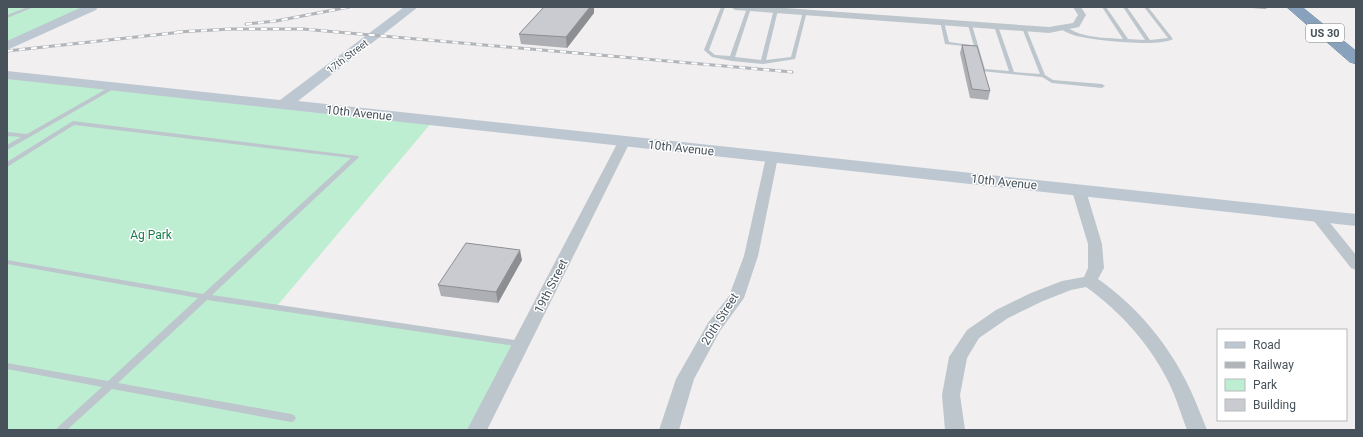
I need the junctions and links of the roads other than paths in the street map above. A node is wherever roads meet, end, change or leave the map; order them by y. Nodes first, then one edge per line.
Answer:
1 (32, 7) edge
2 (92, 7) edge
3 (412, 7) edge
4 (724, 7) edge
5 (735, 7) edge
6 (1077, 7) edge
7 (1104, 7) edge
8 (1125, 7) edge
9 (1146, 7) edge
10 (749, 8) junction
11 (1301, 9) edge
12 (776, 10) junction
13 (805, 12) junction
14 (7, 17) edge
15 (942, 22) junction
16 (970, 24) junction
17 (996, 26) junction
18 (1024, 28) junction
19 (1062, 28) junction
20 (1126, 40) junction
21 (1150, 42) junction
22 (1356, 44) edge
23 (7, 46) edge
24 (976, 46) junction
25 (1356, 50) edge
26 (732, 59) junction
27 (1356, 59) edge
28 (763, 62) junction
29 (7, 74) edge
30 (1012, 74) junction
31 (1043, 76) junction
32 (115, 86) junction
33 (1102, 86) dead end
34 (283, 105) junction
35 (7, 134) edge
36 (27, 136) junction
37 (624, 142) junction
38 (7, 148) edge
39 (772, 157) junction
40 (7, 165) edge
41 (1079, 191) junction
42 (1317, 216) junction
43 (1356, 220) edge
44 (7, 262) edge
45 (1356, 265) edge
46 (1089, 281) junction
47 (204, 297) junction
48 (521, 344) junction
49 (7, 366) edge
50 (110, 385) junction
51 (291, 418) dead end
52 (61, 430) edge
53 (477, 430) edge
54 (669, 430) edge
55 (955, 430) edge
56 (1197, 430) edge

1 - 14 lane
2 - 23 main road
3 - 34 main road, 17th Street
4 - 26 lane
5 - 10 street
6 - 19 street
7 - 20 lane
8 - 21 lane
9 - 21 lane
10 - 12 street
10 - 26 lane
11 - 22 highway, US 30
11 - 25 highway
11 - 27 highway, US 30
12 - 13 street
12 - 28 lane
13 - 15 street
13 - 28 lane
15 - 16 street
15 - 24 lane
16 - 17 street
16 - 24 lane
17 - 18 street
17 - 30 lane
18 - 19 street
18 - 31 lane
19 - 20 lane
20 - 21 lane
24 - 30 lane
26 - 28 lane
29 - 32 main road, 10th Avenue
30 - 31 lane
31 - 33 lane
32 - 34 main road, 10th Avenue
32 - 36 lane
34 - 37 main road, 10th Avenue
35 - 36 lane
36 - 38 lane
37 - 39 main road, 10th Avenue
37 - 48 street, 19th Street
39 - 41 main road, 10th Avenue
39 - 54 street, 20th Street
40 - 47 lane
41 - 42 main road, 10th Avenue
41 - 46 street
42 - 43 main road, 10th Avenue
42 - 45 street
44 - 47 lane
46 - 55 street
46 - 56 street
47 - 48 lane
47 - 50 lane
48 - 53 street, 19th Street
49 - 50 lane
50 - 51 lane
50 - 52 lane

